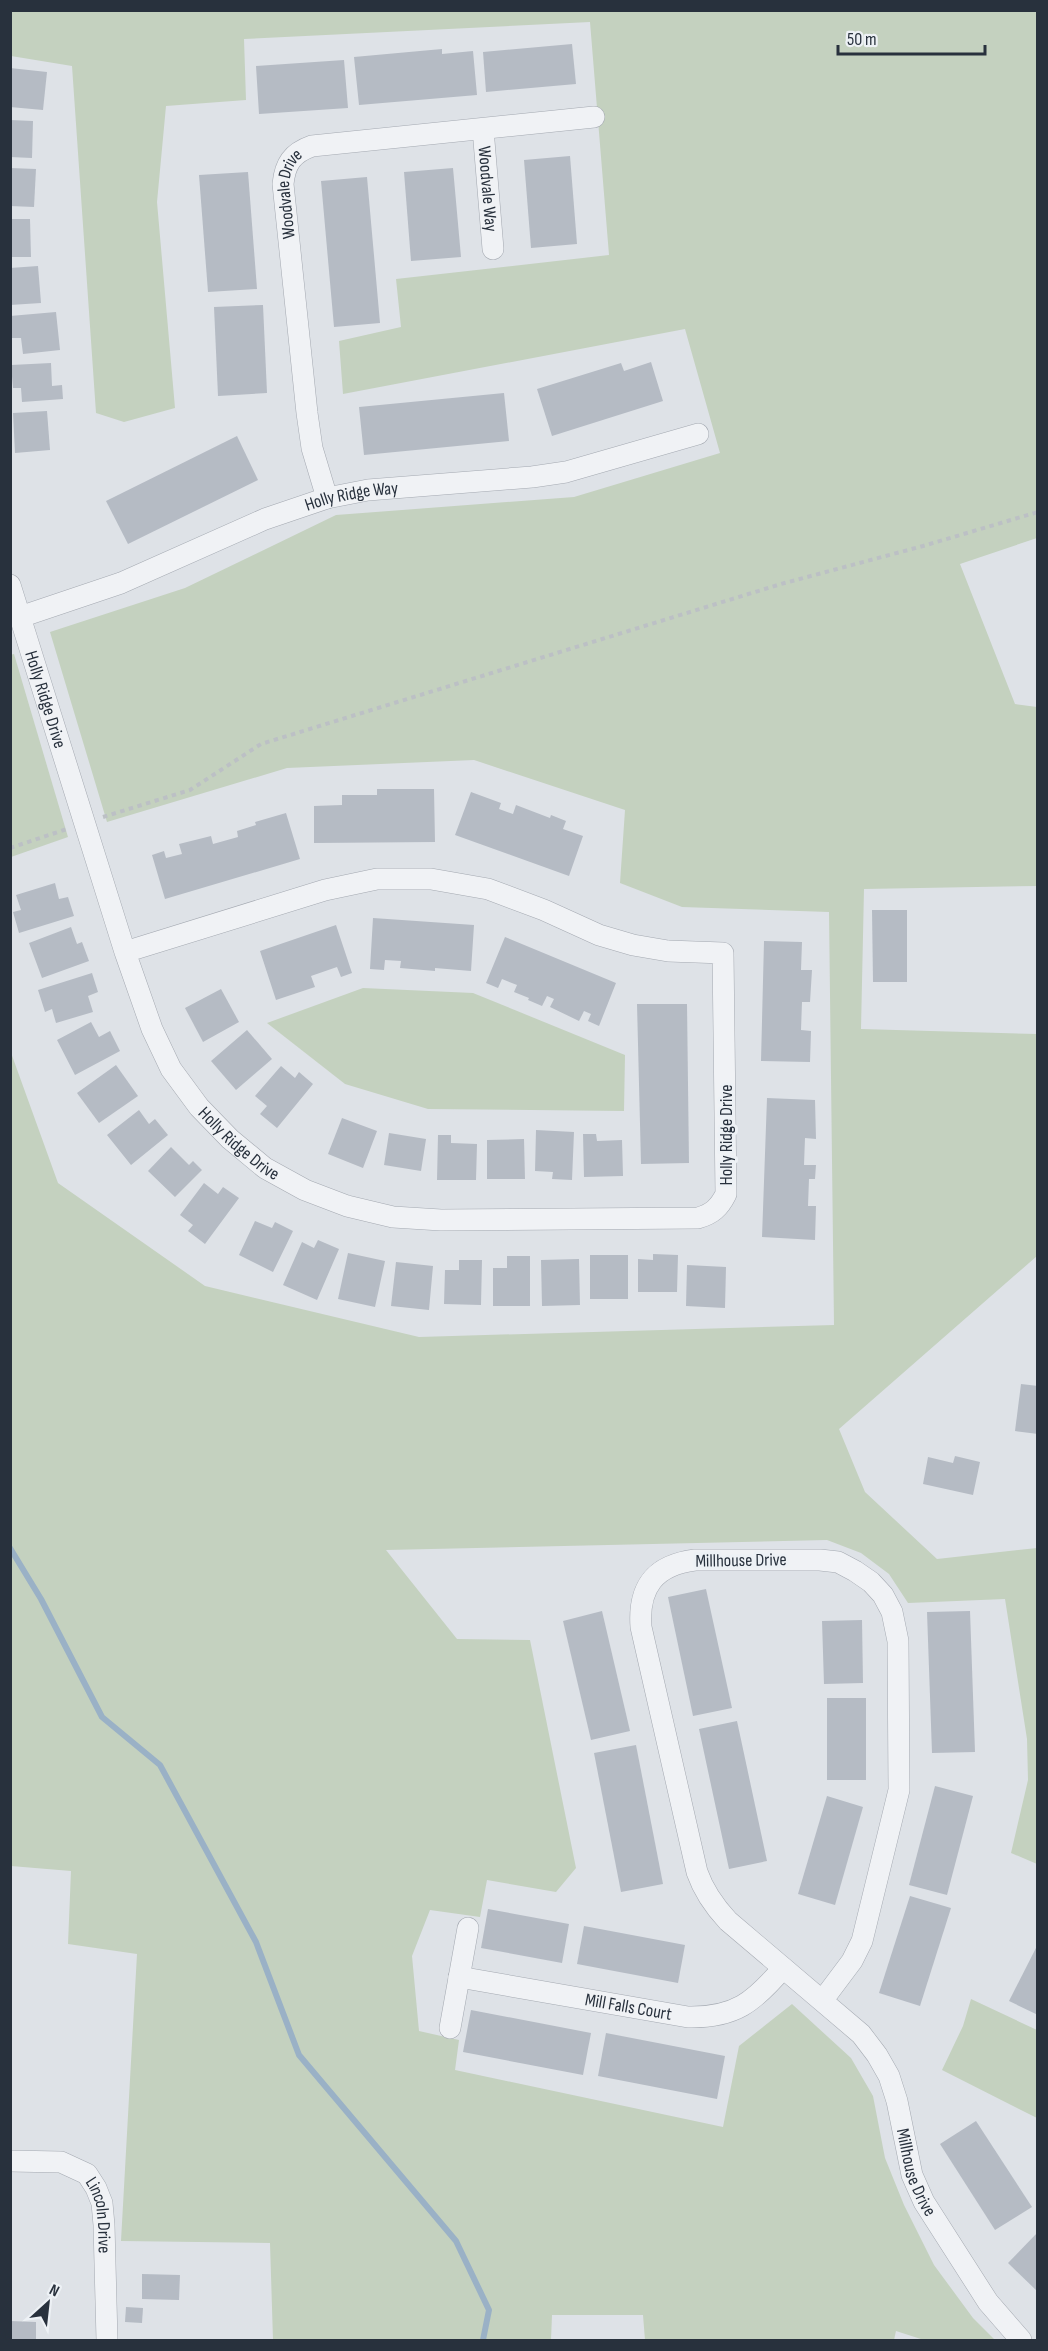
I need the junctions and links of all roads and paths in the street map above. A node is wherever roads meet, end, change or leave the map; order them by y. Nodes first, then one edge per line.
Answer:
1 (594, 117) dead end
2 (483, 129) junction
3 (493, 249) dead end
4 (698, 434) dead end
5 (327, 498) junction
6 (1038, 512) edge
7 (10, 585) edge
8 (20, 617) junction
9 (85, 823) junction
10 (10, 848) edge
11 (125, 952) junction
12 (468, 1928) dead end
13 (783, 1968) junction
14 (459, 1977) junction
15 (822, 2001) junction
16 (450, 2028) dead end
17 (10, 2161) edge
18 (107, 2340) edge
19 (1021, 2340) edge

1 - 2 street, Woodvale Drive
2 - 3 street, Woodvale Way
2 - 5 street, Woodvale Drive
4 - 5 street, Holly Ridge Way
5 - 8 street, Holly Ridge Way
6 - 9 path
7 - 8 street, Holly Ridge Drive
8 - 9 street, Holly Ridge Drive
9 - 10 path
9 - 11 street, Holly Ridge Drive
11 - 11 street, Holly Ridge Drive
12 - 14 street
13 - 14 street, Mill Falls Court
13 - 15 street, Millhouse Drive
13 - 15 street, Millhouse Drive
14 - 16 street
15 - 19 street, Millhouse Drive
17 - 18 street, Lincoln Drive

